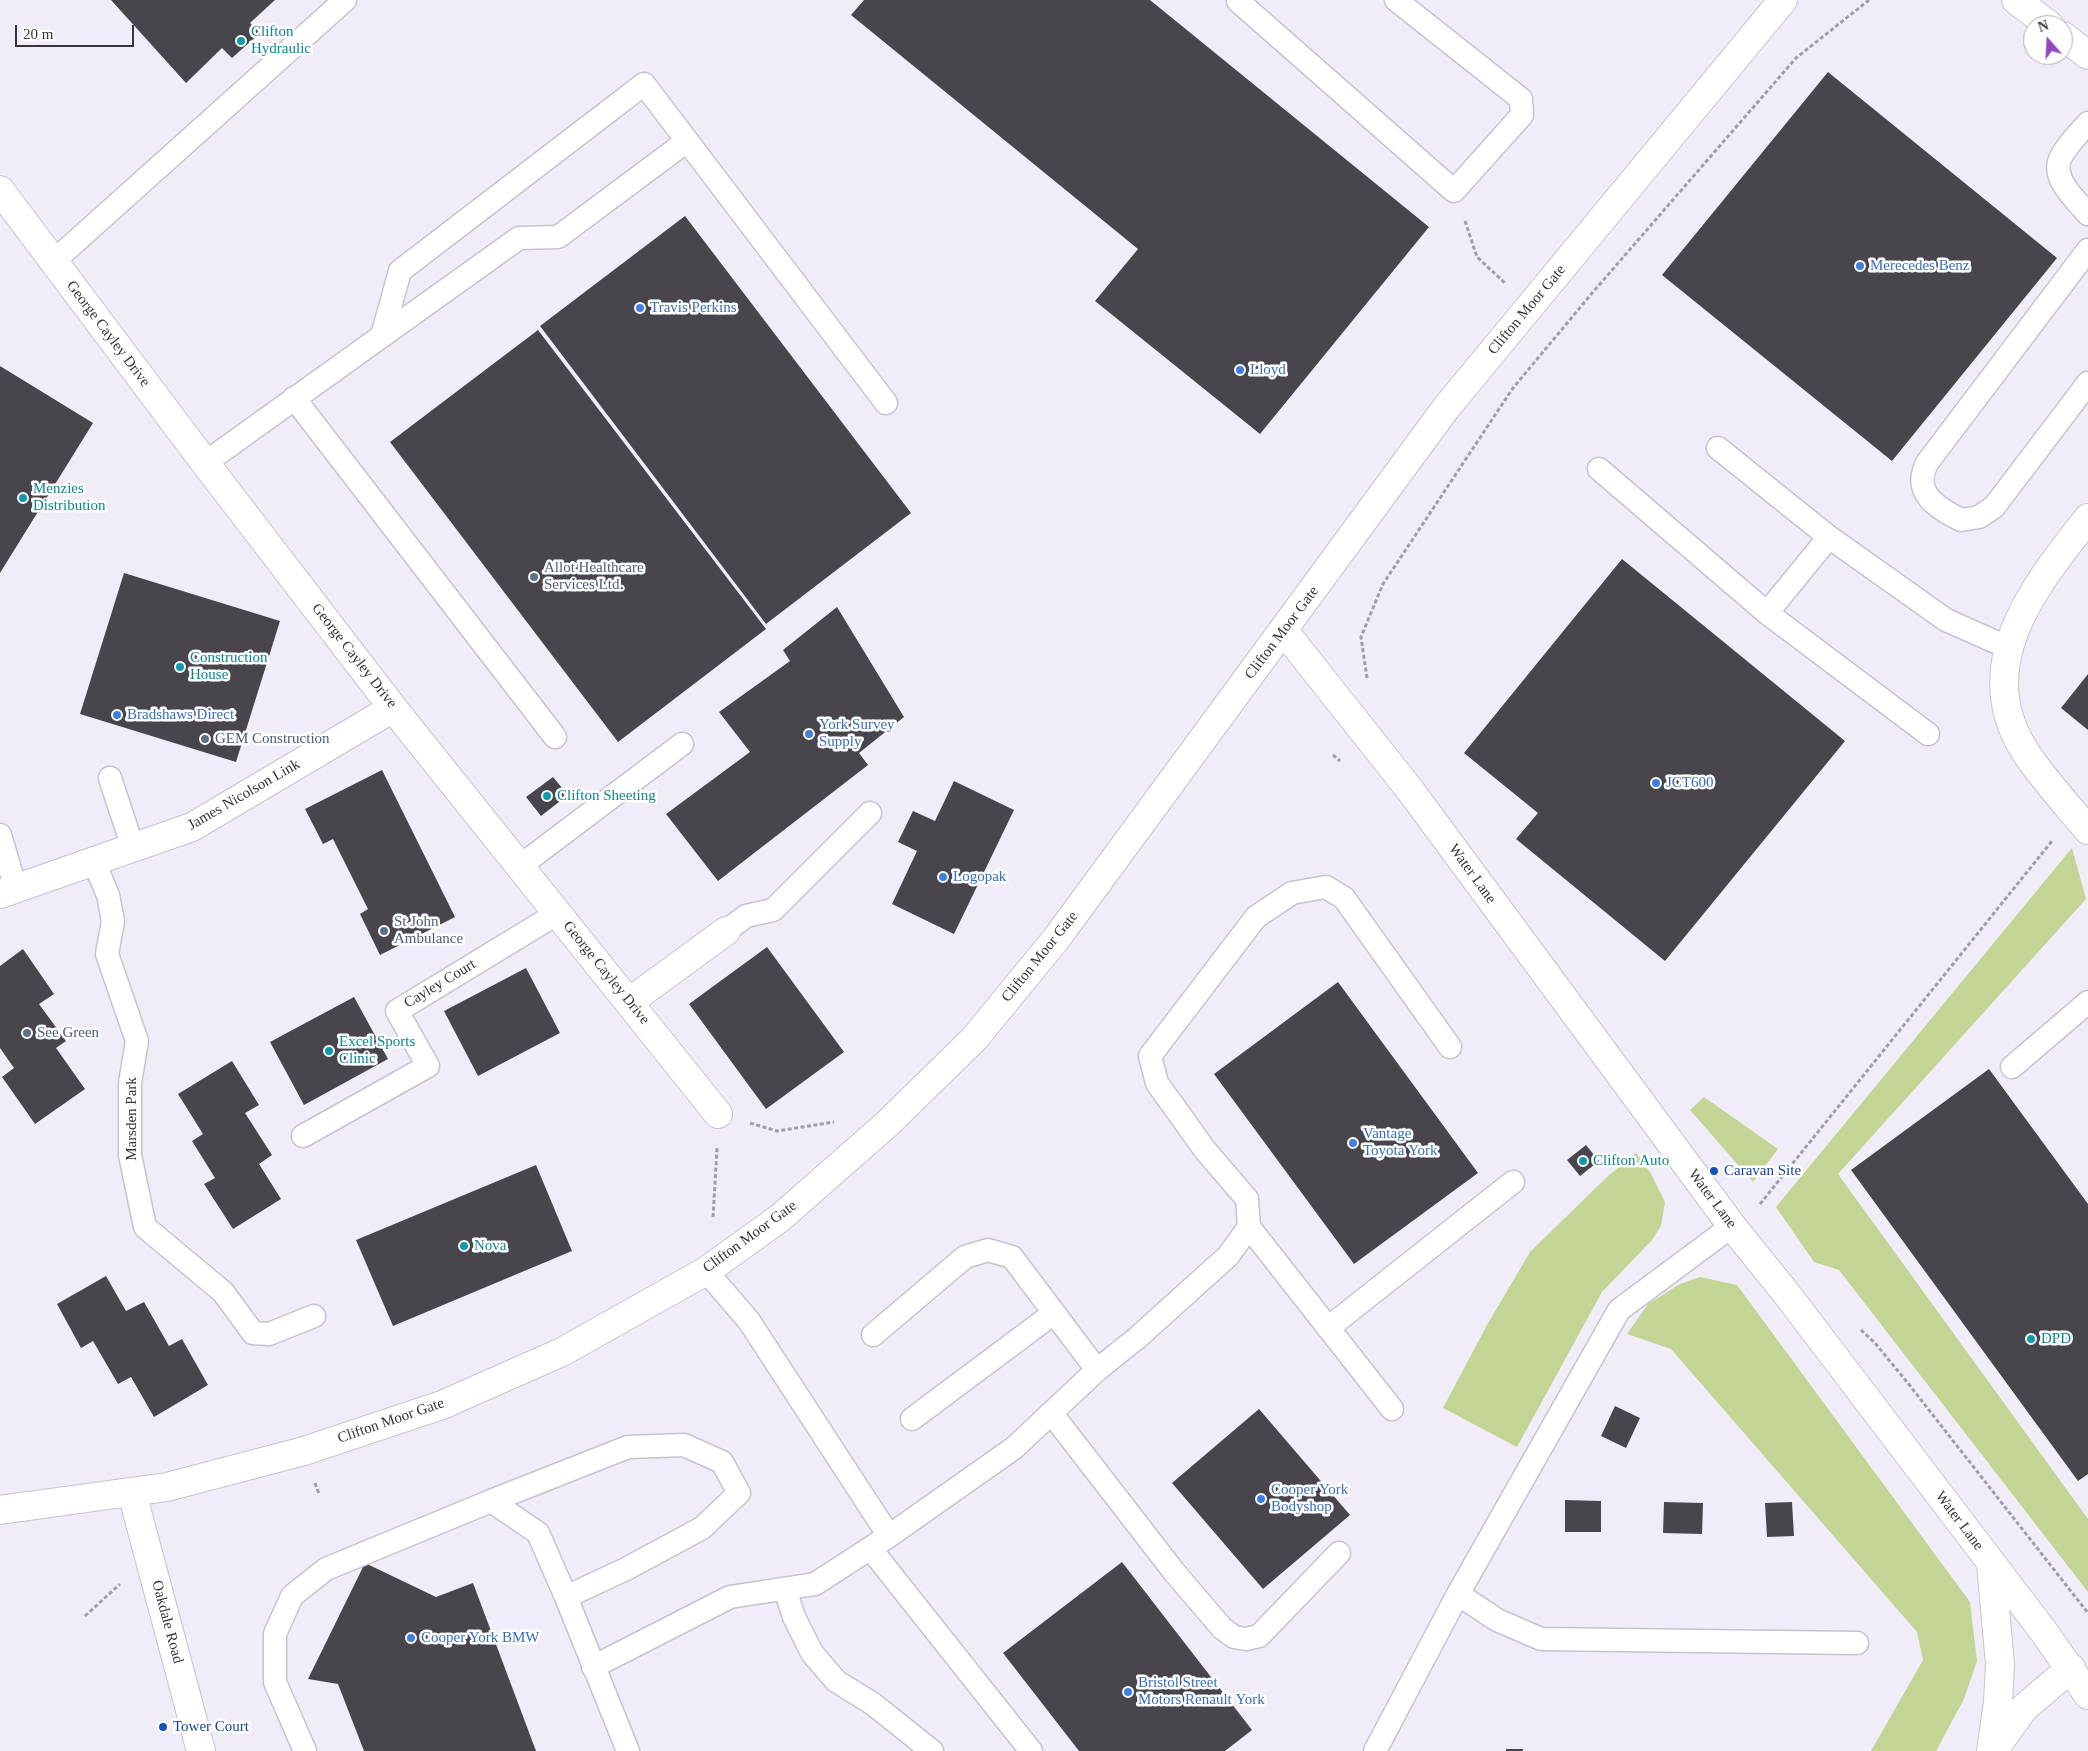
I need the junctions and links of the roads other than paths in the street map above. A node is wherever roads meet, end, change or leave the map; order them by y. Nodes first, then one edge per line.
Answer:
1 (345, 0) edge
2 (1239, 0) edge
3 (1396, 0) edge
4 (1783, 0) edge
5 (2016, 0) edge
6 (2036, 15) edge
7 (2073, 44) edge
8 (2088, 55) edge
9 (2088, 123) edge
10 (688, 141) junction
11 (0, 190) edge
12 (2088, 214) edge
13 (2088, 250) edge
14 (54, 261) junction
15 (382, 336) junction
16 (2088, 383) edge
17 (294, 398) junction
18 (886, 403) dead end
19 (1718, 448) dead end
20 (205, 462) junction
21 (1599, 469) dead end
22 (2088, 518) edge
23 (1829, 537) junction
24 (1767, 613) junction
25 (1284, 631) junction
26 (2007, 647) junction
27 (393, 708) junction
28 (1928, 734) dead end
29 (556, 737) dead end
30 (682, 744) dead end
31 (110, 778) dead end
32 (870, 813) dead end
33 (2081, 822) edge
34 (0, 836) edge
35 (133, 848) junction
36 (94, 862) junction
37 (520, 866) junction
38 (8, 891) edge
39 (558, 913) junction
40 (726, 932) joint
41 (629, 1002) junction
42 (2088, 1002) edge
43 (1450, 1047) dead end
44 (2012, 1066) dead end
45 (718, 1114) road end
46 (303, 1136) dead end
47 (1513, 1182) dead end
48 (1732, 1226) junction
49 (1249, 1227) junction
50 (706, 1271) junction
51 (1054, 1313) junction
52 (314, 1316) dead end
53 (1328, 1328) junction
54 (873, 1335) dead end
55 (1097, 1370) junction
56 (1392, 1409) dead end
57 (1052, 1414) junction
58 (912, 1419) dead end
59 (132, 1492) junction
60 (492, 1501) junction
61 (0, 1510) edge
62 (879, 1542) junction
63 (1340, 1553) dead end
64 (1991, 1562) junction
65 (785, 1589) junction
66 (1458, 1594) junction
67 (566, 1597) junction
68 (1857, 1643) dead end
69 (593, 1668) junction
70 (2071, 1668) junction
71 (2088, 1695) edge
72 (201, 1751) edge
73 (306, 1751) edge
74 (628, 1751) edge
75 (932, 1751) edge
76 (1031, 1751) edge
77 (1375, 1751) edge
78 (1992, 1751) edge

1 - 14 lane
2 - 3 lane
4 - 25 street, Clifton Moor Gate
5 - 6 street
7 - 8 street
9 - 12 lane
10 - 15 lane
10 - 15 lane
10 - 18 lane
11 - 14 street, George Cayley Drive
13 - 16 lane
14 - 20 street, George Cayley Drive
15 - 17 lane
17 - 20 lane
17 - 29 lane
19 - 23 lane
20 - 27 street, George Cayley Drive
21 - 24 lane
22 - 26 street
23 - 24 lane
23 - 26 lane
24 - 28 lane
25 - 48 street, Water Lane
25 - 50 street, Clifton Moor Gate
26 - 33 street
27 - 35 street, James Nicolson Link
27 - 37 street, George Cayley Drive
30 - 37 lane
31 - 35 lane
32 - 40 lane
34 - 38 lane
35 - 36 street, James Nicolson Link
36 - 38 street, James Nicolson Link
36 - 52 lane, Marsden Park
37 - 39 street, George Cayley Drive
39 - 41 street, George Cayley Drive
39 - 46 lane, Cayley Court
40 - 41 street
41 - 45 street, George Cayley Drive
42 - 44 lane
43 - 49 lane
47 - 53 lane
48 - 64 street, Water Lane
48 - 66 lane
49 - 53 lane
49 - 55 lane
50 - 59 street, Clifton Moor Gate
50 - 62 lane
51 - 54 lane
51 - 55 lane
51 - 58 lane
53 - 56 lane
55 - 57 lane
57 - 62 lane
57 - 63 lane
59 - 61 street, Clifton Moor Gate
59 - 72 street, Oakdale Road
60 - 67 lane
60 - 67 lane
60 - 73 lane
62 - 65 lane
62 - 76 lane
64 - 70 street, Water Lane
64 - 78 street
65 - 69 lane
65 - 75 lane
66 - 68 lane
66 - 77 lane
67 - 69 lane
69 - 74 lane
70 - 71 street, Water Lane
70 - 78 street

